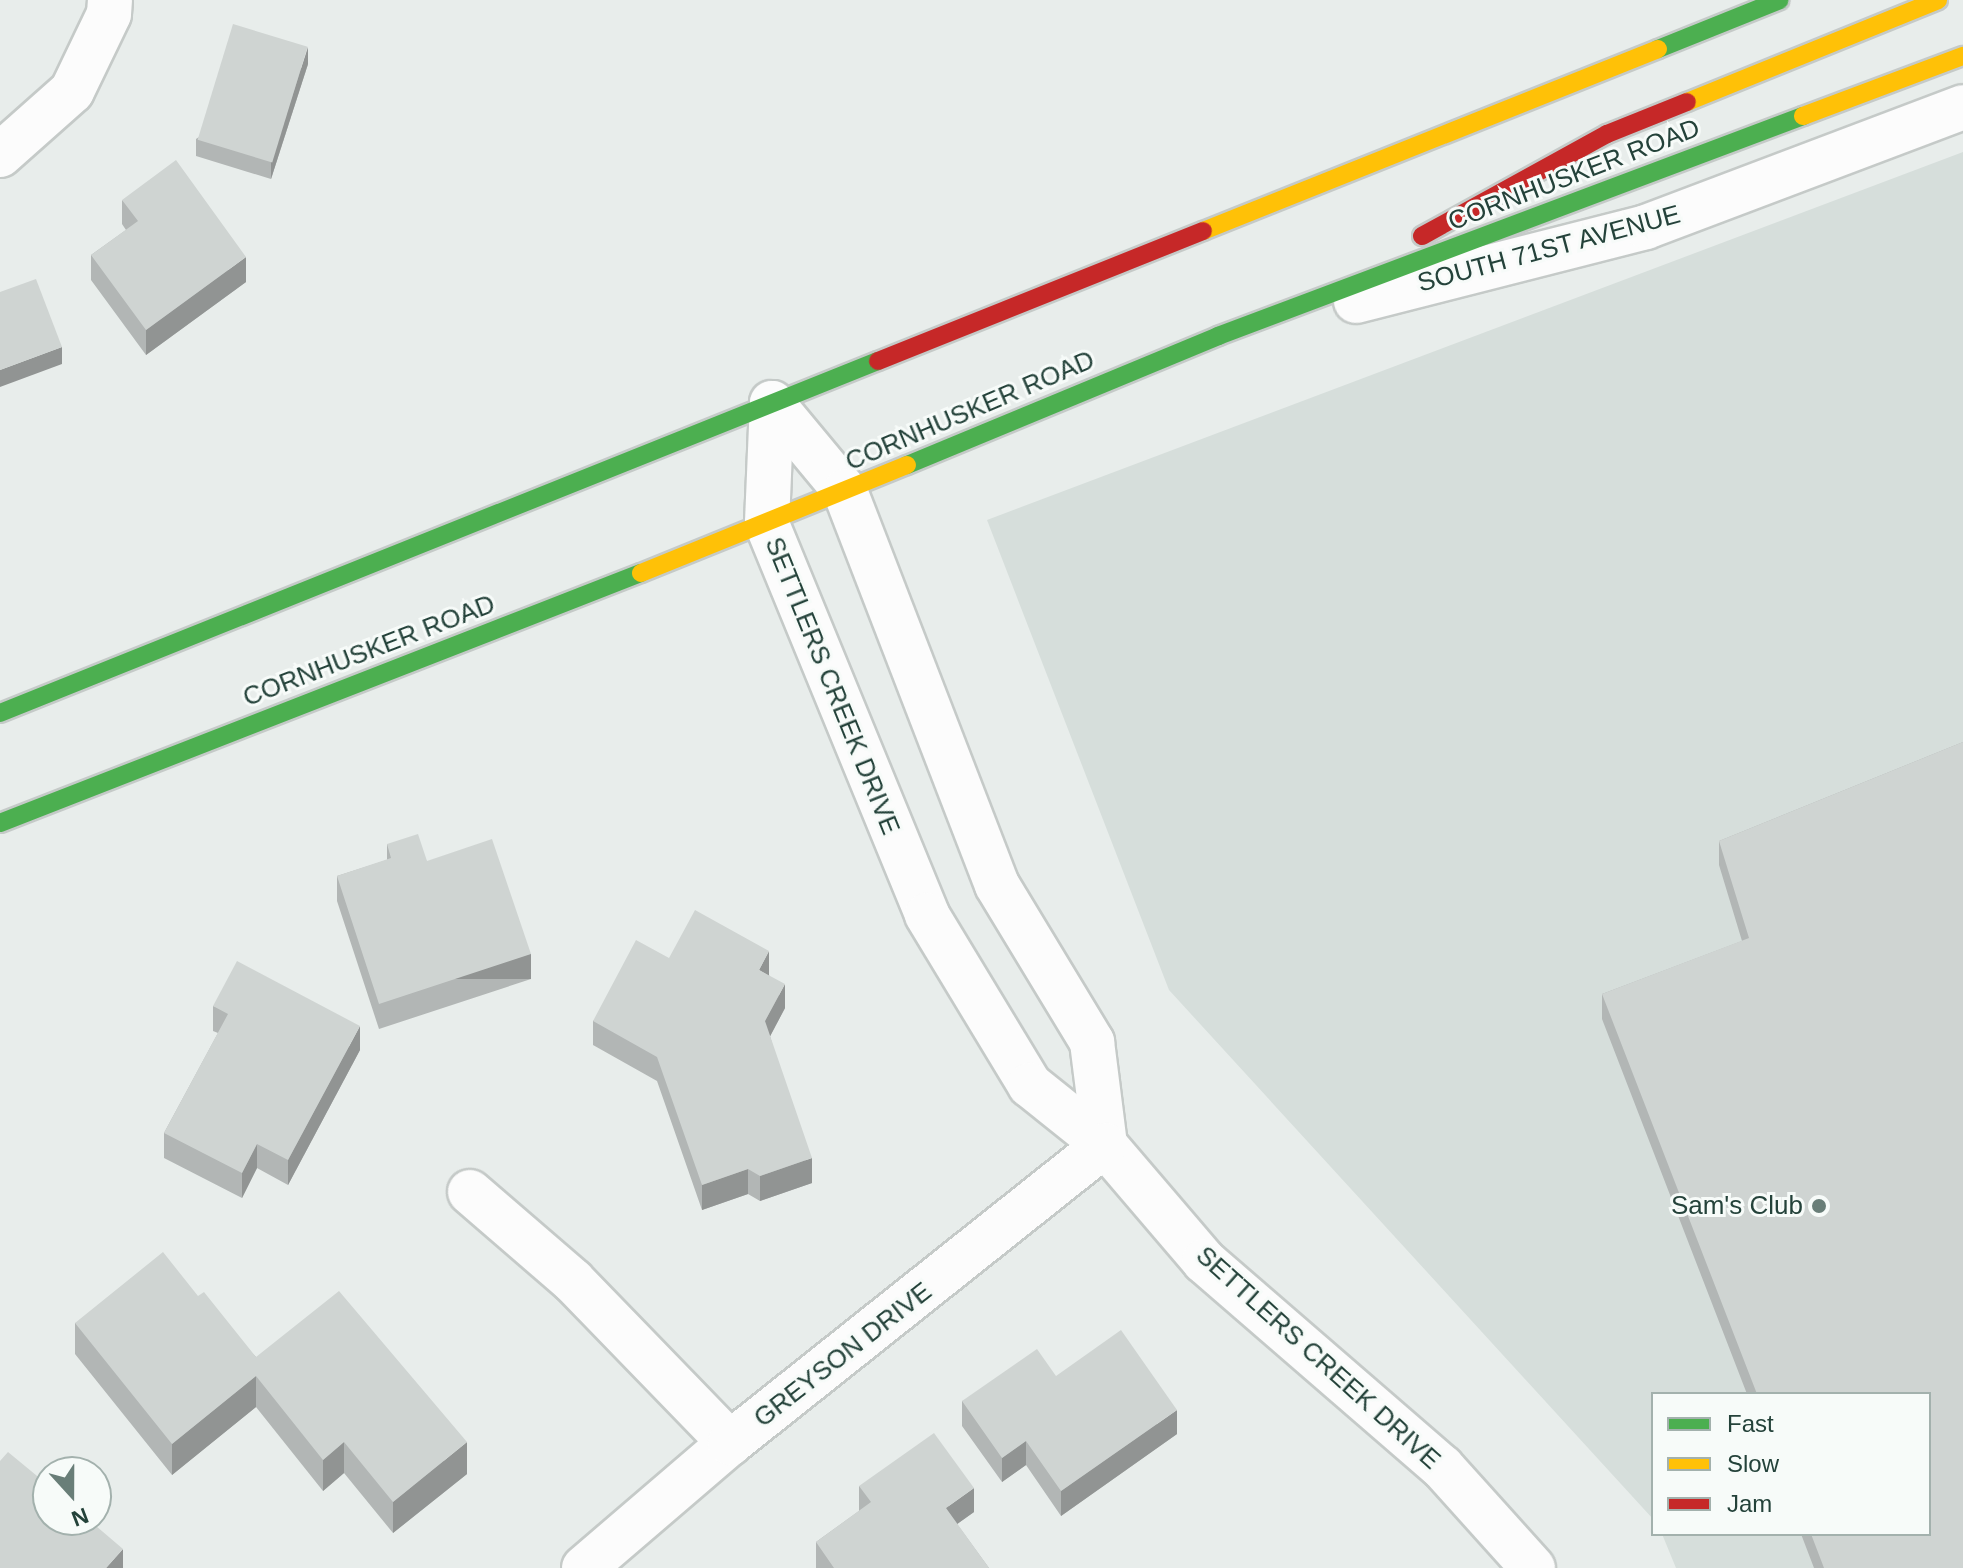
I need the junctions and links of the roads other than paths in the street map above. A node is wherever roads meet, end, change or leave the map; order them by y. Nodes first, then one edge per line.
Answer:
1 (110, 0) edge
2 (1780, 0) edge
3 (1938, 0) edge
4 (1963, 56) edge
5 (1963, 107) edge
6 (0, 155) edge
7 (1287, 310) junction
8 (1218, 336) junction
9 (772, 403) junction
10 (845, 491) junction
11 (767, 524) junction
12 (0, 713) edge
13 (0, 823) edge
14 (1105, 1145) junction
15 (470, 1192) dead end
16 (730, 1443) junction
17 (584, 1568) edge
18 (1533, 1568) edge

1 - 6 street
2 - 9 main road
3 - 7 main road
4 - 7 main road, CORNHUSKER ROAD
5 - 8 street, SOUTH 71ST AVENUE
7 - 8 main road, CORNHUSKER ROAD
8 - 10 main road, CORNHUSKER ROAD
9 - 10 street
9 - 11 street, SETTLERS CREEK DRIVE
9 - 12 main road
10 - 11 main road, CORNHUSKER ROAD
10 - 14 street
11 - 13 main road, CORNHUSKER ROAD
11 - 14 street, SETTLERS CREEK DRIVE
14 - 16 street, GREYSON DRIVE
14 - 18 street, SETTLERS CREEK DRIVE
15 - 16 street
16 - 17 street, GREYSON DRIVE

